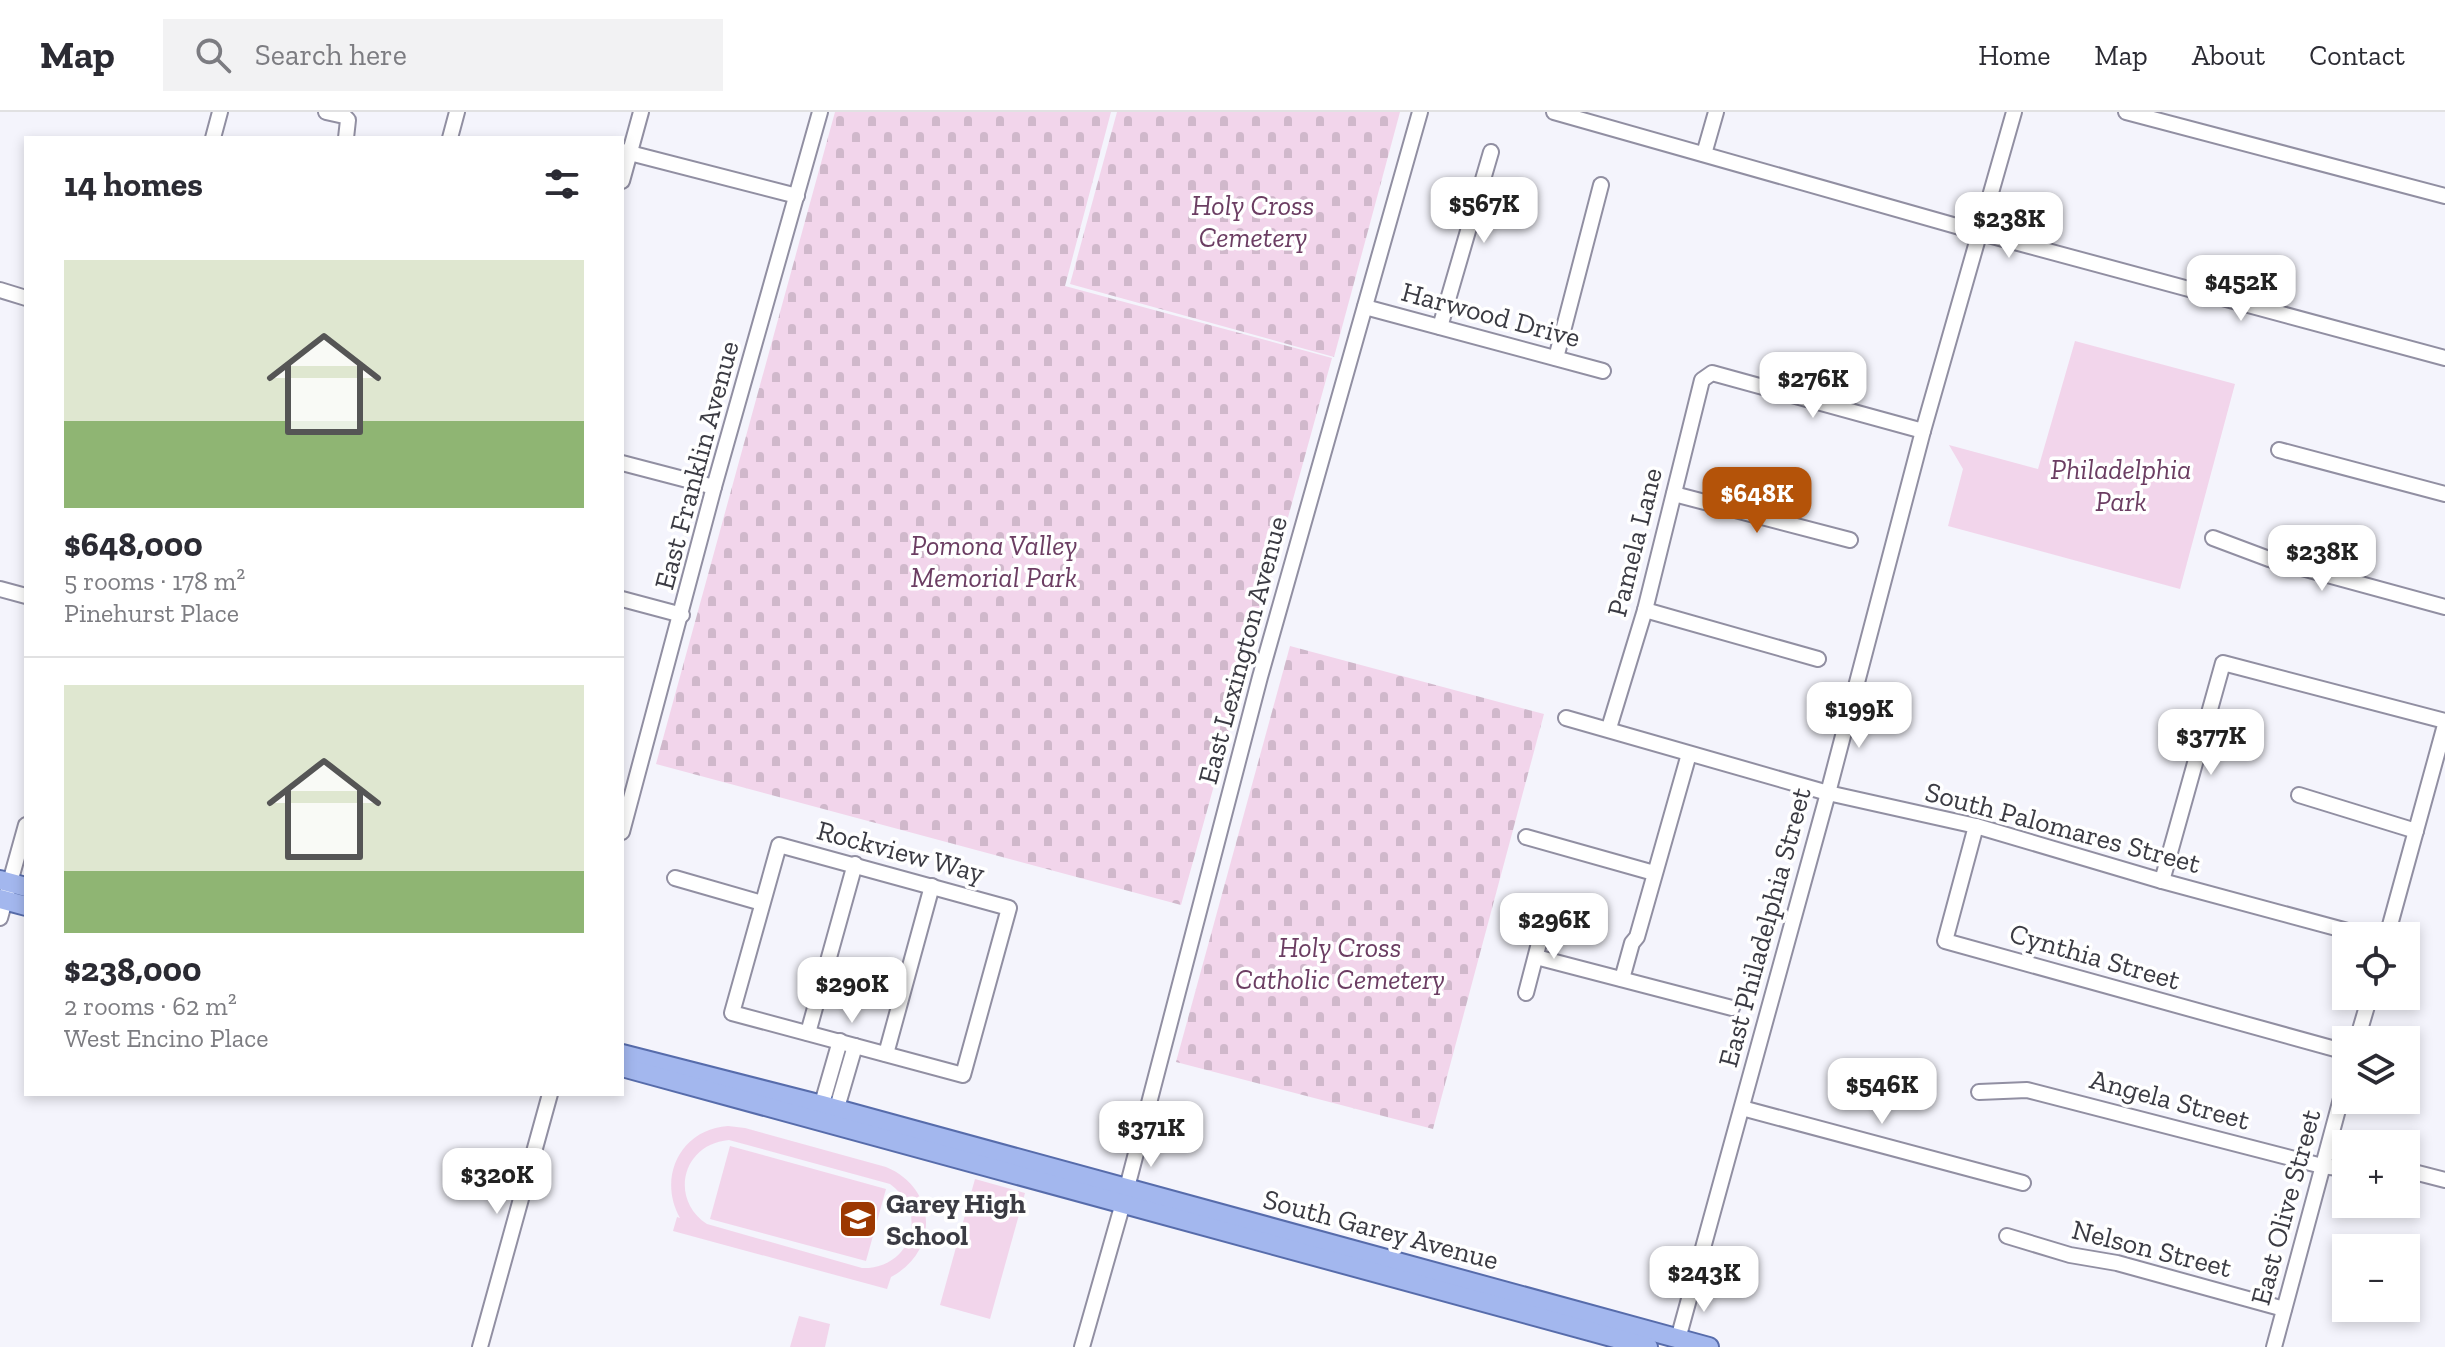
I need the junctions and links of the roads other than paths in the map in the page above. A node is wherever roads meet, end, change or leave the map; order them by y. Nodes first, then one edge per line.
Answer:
1 (220, 112) edge
2 (326, 112) edge
3 (457, 112) edge
4 (641, 112) edge
5 (820, 112) edge
6 (1420, 112) edge
7 (1554, 112) edge
8 (1716, 112) edge
9 (2014, 112) edge
10 (2126, 112) edge
11 (214, 136) edge
12 (346, 136) edge
13 (451, 136) edge
14 (626, 152) edge
15 (1491, 152) dead end
16 (1704, 154) junction
17 (1601, 185) dead end
18 (797, 196) junction
19 (2445, 196) edge
20 (1981, 233) junction
21 (0, 290) edge
22 (24, 297) edge
23 (1365, 307) junction
24 (1440, 327) junction
25 (1556, 358) junction
26 (2445, 358) edge
27 (1603, 371) dead end
28 (1923, 431) junction
29 (2279, 450) dead end
30 (624, 464) edge
31 (714, 487) junction
32 (1674, 494) junction
33 (2445, 494) edge
34 (2213, 538) dead end
35 (1850, 540) dead end
36 (0, 589) edge
37 (24, 595) edge
38 (624, 600) edge
39 (2445, 607) edge
40 (1645, 610) junction
41 (682, 615) junction
42 (1818, 659) dead end
43 (1566, 718) dead end
44 (2445, 723) edge
45 (1609, 728) junction
46 (1689, 754) junction
47 (1828, 793) junction
48 (2299, 795) dead end
49 (624, 825) edge
50 (1976, 826) junction
51 (2416, 831) junction
52 (24, 832) edge
53 (1526, 837) dead end
54 (855, 864) junction
55 (1654, 873) junction
56 (675, 878) dead end
57 (2162, 881) junction
58 (932, 886) junction
59 (7, 895) edge
60 (762, 903) junction
61 (1545, 920) dead end
62 (2391, 922) edge
63 (2332, 927) edge
64 (1536, 957) junction
65 (1626, 980) junction
66 (1526, 993) dead end
67 (1732, 1008) dead end
68 (808, 1033) junction
69 (840, 1041) junction
70 (855, 1046) junction
71 (2332, 1048) edge
72 (886, 1054) junction
73 (624, 1055) edge
74 (624, 1067) edge
75 (1979, 1092) dead end
76 (549, 1096) edge
77 (1742, 1108) junction
78 (827, 1114) junction
79 (2337, 1114) edge
80 (2322, 1166) junction
81 (2332, 1167) edge
82 (2420, 1174) edge
83 (2445, 1180) edge
84 (2023, 1183) dead end
85 (1124, 1196) junction
86 (2007, 1236) dead end
87 (1478, 1292) junction
88 (2284, 1309) junction
89 (1676, 1344) edge
90 (480, 1347) edge
91 (1082, 1347) edge
92 (1648, 1347) edge
93 (1709, 1347) edge
94 (2274, 1347) edge

1 - 11 street
2 - 12 street
3 - 13 street
4 - 14 street
5 - 18 street, East Franklin Avenue
6 - 23 street, East Lexington Avenue
7 - 16 street
8 - 16 street
9 - 20 street, East Philadelphia Street
10 - 19 street
14 - 18 street
15 - 24 street
16 - 20 street
17 - 25 street
18 - 31 street, East Franklin Avenue
20 - 26 street
20 - 28 street, East Philadelphia Street
21 - 22 street
23 - 24 street, Harwood Drive
23 - 85 street, East Lexington Avenue
24 - 25 street, Harwood Drive
25 - 27 street, Harwood Drive
28 - 32 street, Pamela Lane
28 - 47 street, East Philadelphia Street
29 - 33 street
30 - 31 street
31 - 41 street, East Franklin Avenue
32 - 35 street
32 - 40 street, Pamela Lane
34 - 39 street
36 - 37 street
38 - 41 street
40 - 42 street
40 - 45 street, Pamela Lane
41 - 49 street, East Franklin Avenue
43 - 45 street, South Palomares Street
44 - 51 street
44 - 57 street
45 - 46 street, South Palomares Street
46 - 47 street, South Palomares Street
46 - 55 street
47 - 50 street, South Palomares Street
47 - 77 street, East Philadelphia Street
48 - 51 street
50 - 57 street, South Palomares Street
50 - 71 street, Cynthia Street
51 - 62 street
52 - 59 street
53 - 55 street
54 - 58 street, Rockview Way
54 - 60 street, Rockview Way
54 - 68 street
55 - 65 street
56 - 60 street
57 - 63 street, South Palomares Street
58 - 72 street
58 - 72 street, Rockview Way
60 - 68 street
61 - 64 street
64 - 65 street
64 - 66 street
65 - 67 street
68 - 69 street
69 - 70 street
69 - 78 street
70 - 72 street
70 - 78 street
73 - 78 main road, South Garey Avenue
74 - 78 main road, South Garey Avenue
75 - 80 street, Angela Street
76 - 90 street
77 - 84 street
77 - 89 street, East Philadelphia Street
78 - 85 main road, South Garey Avenue
79 - 80 street, East Olive Street
80 - 81 street, Angela Street
80 - 88 street, East Olive Street
82 - 83 street
85 - 87 main road, South Garey Avenue
85 - 91 street, East Lexington Avenue
86 - 88 street, Nelson Street
87 - 89 main road, South Garey Avenue
87 - 92 main road, South Garey Avenue
88 - 94 street, East Olive Street
89 - 93 main road, South Garey Avenue

